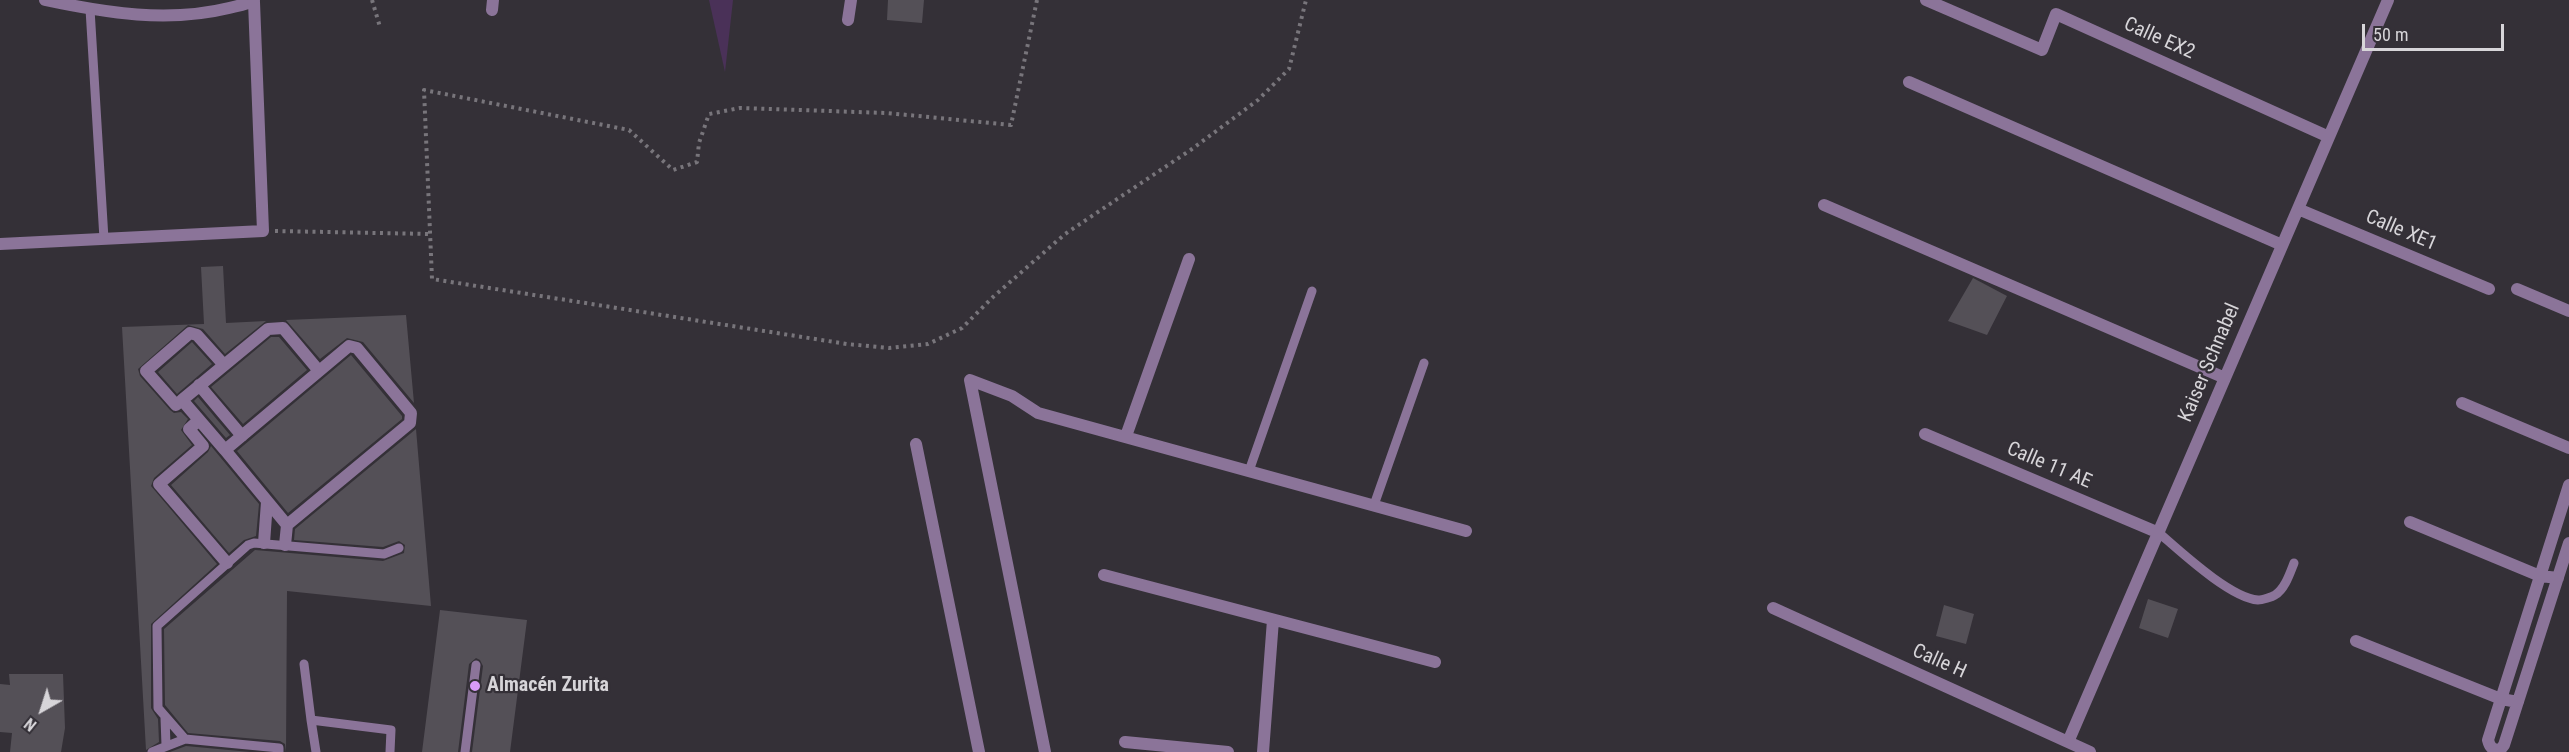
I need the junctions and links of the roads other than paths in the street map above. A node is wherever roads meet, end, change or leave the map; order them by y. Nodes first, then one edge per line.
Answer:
1 (45, 0) edge
2 (851, 0) edge
3 (1926, 0) edge
4 (2388, 0) edge
5 (254, 1) edge
6 (90, 9) junction
7 (848, 20) dead end
8 (1909, 82) dead end
9 (2328, 137) junction
10 (1824, 205) dead end
11 (2298, 209) junction
12 (104, 239) junction
13 (0, 244) edge
14 (2282, 245) junction
15 (1189, 259) dead end
16 (2489, 289) dead end
17 (2517, 289) dead end
18 (1312, 291) dead end
19 (2569, 311) edge
20 (1424, 363) dead end
21 (224, 365) junction
22 (320, 371) junction
23 (2225, 378) junction
24 (199, 385) junction
25 (182, 400) junction
26 (2462, 403) dead end
27 (200, 420) junction
28 (1925, 434) dead end
29 (242, 436) junction
30 (1126, 436) junction
31 (916, 444) dead end
32 (2569, 448) edge
33 (225, 450) junction
34 (1249, 471) junction
35 (2569, 485) edge
36 (267, 502) junction
37 (1374, 505) junction
38 (2410, 522) dead end
39 (287, 525) junction
40 (1466, 531) dead end
41 (2158, 533) junction
42 (264, 543) junction
43 (2569, 543) edge
44 (285, 545) junction
45 (399, 549) dead end
46 (227, 563) junction
47 (2294, 564) dead end
48 (1104, 575) dead end
49 (2540, 576) junction
50 (2558, 578) junction
51 (1773, 608) dead end
52 (1273, 620) junction
53 (2356, 641) dead end
54 (1436, 662) dead end
55 (304, 663) dead end
56 (477, 665) dead end
57 (2501, 699) junction
58 (2518, 702) junction
59 (165, 718) junction
60 (311, 720) junction
61 (185, 739) junction
62 (1125, 742) dead end
63 (2068, 742) junction
64 (166, 745) junction
65 (152, 752) edge
66 (279, 752) edge
67 (316, 752) edge
68 (390, 752) edge
69 (465, 752) edge
70 (978, 752) edge
71 (1045, 752) edge
72 (1228, 752) edge
73 (1263, 752) edge
74 (2090, 752) edge

1 - 6 street
2 - 7 street
3 - 9 street, Calle EX2
4 - 9 street, Kaiser Schnabel
5 - 6 street
5 - 12 street
6 - 12 lane
8 - 14 street
9 - 11 street, Kaiser Schnabel
10 - 23 street
11 - 14 street, Kaiser Schnabel
11 - 16 street, Calle XE1
12 - 13 street
14 - 23 street, Kaiser Schnabel
15 - 30 street
17 - 19 street
18 - 34 lane
20 - 37 lane
21 - 22 street
21 - 24 street
21 - 25 street
22 - 29 street
22 - 39 street
23 - 41 street, Kaiser Schnabel
24 - 25 street
24 - 29 street
25 - 27 street
26 - 32 street
27 - 33 street
27 - 46 street
28 - 41 street, Calle 11 AE
29 - 33 street
30 - 34 street
30 - 71 street
31 - 70 street
33 - 36 street
34 - 37 street
35 - 49 street
36 - 39 street
36 - 42 street
37 - 40 street
38 - 49 street
39 - 44 street
41 - 47 lane
41 - 63 street, Kaiser Schnabel
42 - 44 lane
42 - 46 lane
43 - 50 street
44 - 45 lane
46 - 59 lane
48 - 52 street
49 - 50 street
49 - 57 street
50 - 58 street
51 - 63 street, Calle H
52 - 54 street
52 - 73 street
53 - 57 street
55 - 60 lane
56 - 69 lane
57 - 58 street
57 - 58 street
59 - 61 lane
59 - 64 lane
60 - 67 lane
60 - 68 lane
61 - 64 lane
61 - 66 lane
62 - 72 street
63 - 74 street, Calle H
64 - 65 lane

